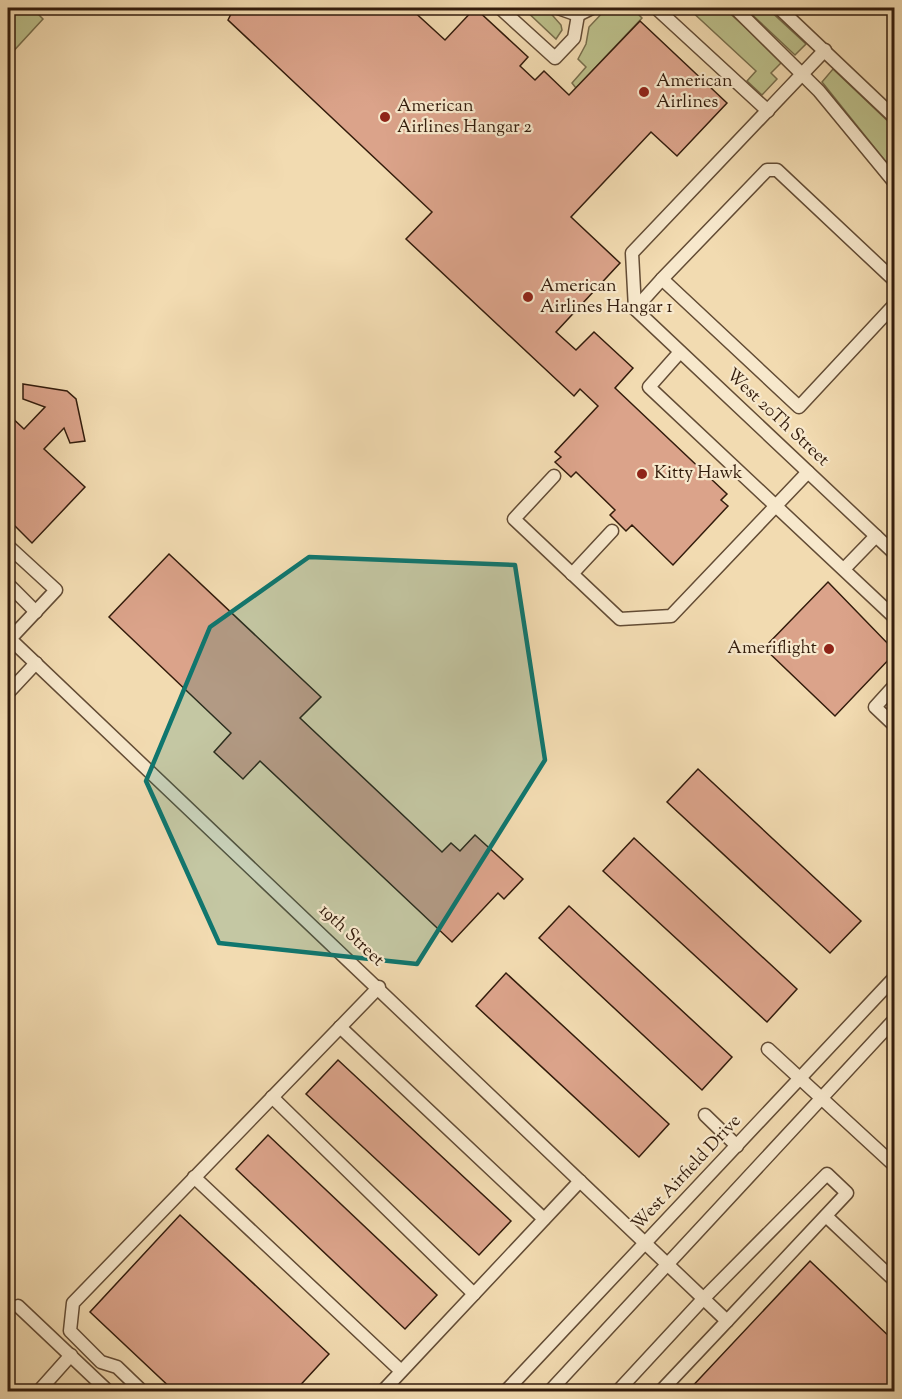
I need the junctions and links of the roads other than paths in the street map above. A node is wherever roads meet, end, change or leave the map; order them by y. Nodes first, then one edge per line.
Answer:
1 (500, 8) edge
2 (558, 8) edge
3 (592, 8) edge
4 (656, 8) edge
5 (735, 8) edge
6 (779, 8) edge
7 (579, 15) junction
8 (825, 50) junction
9 (803, 74) junction
10 (768, 111) junction
11 (894, 117) edge
12 (894, 182) edge
13 (662, 279) junction
14 (894, 280) edge
15 (894, 305) edge
16 (635, 309) junction
17 (680, 352) junction
18 (808, 472) junction
19 (554, 476) dead end
20 (776, 507) junction
21 (612, 531) dead end
22 (876, 536) junction
23 (8, 546) edge
24 (894, 553) edge
25 (844, 570) junction
26 (572, 574) junction
27 (8, 584) edge
28 (36, 612) junction
29 (894, 617) edge
30 (9, 638) edge
31 (36, 663) junction
32 (894, 686) edge
33 (8, 693) edge
34 (894, 725) edge
35 (894, 978) edge
36 (379, 987) junction
37 (894, 1020) edge
38 (340, 1027) junction
39 (768, 1048) dead end
40 (800, 1078) junction
41 (272, 1097) junction
42 (821, 1098) junction
43 (705, 1115) dead end
44 (737, 1146) junction
45 (894, 1166) edge
46 (194, 1177) junction
47 (580, 1181) junction
48 (826, 1216) junction
49 (544, 1219) junction
50 (646, 1244) junction
51 (667, 1264) junction
52 (894, 1280) edge
53 (474, 1294) junction
54 (704, 1298) junction
55 (18, 1306) dead end
56 (727, 1321) junction
57 (71, 1355) junction
58 (400, 1371) junction
59 (140, 1390) edge
60 (41, 1391) edge
61 (109, 1392) edge
62 (382, 1392) edge
63 (505, 1392) edge
64 (549, 1392) edge
65 (617, 1392) edge
66 (660, 1392) edge

1 - 7 street
2 - 7 street
3 - 7 street
4 - 10 street
5 - 9 street
6 - 8 street
8 - 9 street
8 - 11 street
9 - 10 street
9 - 12 street
10 - 16 street
13 - 14 street
13 - 15 street
13 - 16 street
16 - 17 street, West 20Th Street
17 - 18 street, West 20Th Street
17 - 20 street
18 - 20 street
18 - 22 street, West 20Th Street
19 - 26 street
20 - 25 street
20 - 26 street
21 - 26 street
22 - 24 street, West 20Th Street
22 - 25 street
23 - 28 street
25 - 29 street
27 - 28 street
28 - 30 street
30 - 31 street, 19th Street
31 - 33 street
31 - 36 street, 19th Street
32 - 34 street
35 - 40 street, West Airfield Drive
36 - 38 street
36 - 47 street, 19th Street
37 - 42 street
38 - 41 street
38 - 49 street
39 - 40 street
40 - 42 street
40 - 44 street, West Airfield Drive
41 - 46 street
41 - 53 street
42 - 45 street
42 - 51 street
43 - 44 street
44 - 50 street, West Airfield Drive
46 - 58 street
46 - 59 street
47 - 49 street
47 - 50 street, 19th Street
48 - 52 street
48 - 54 street
48 - 56 street
49 - 53 street
50 - 51 street, 19th Street
50 - 63 street, West Airfield Drive
51 - 54 street, 19th Street
51 - 64 street
53 - 58 street
54 - 56 street, 19th Street
54 - 65 street
55 - 57 street
56 - 66 street
57 - 60 street
57 - 61 street
58 - 62 street

